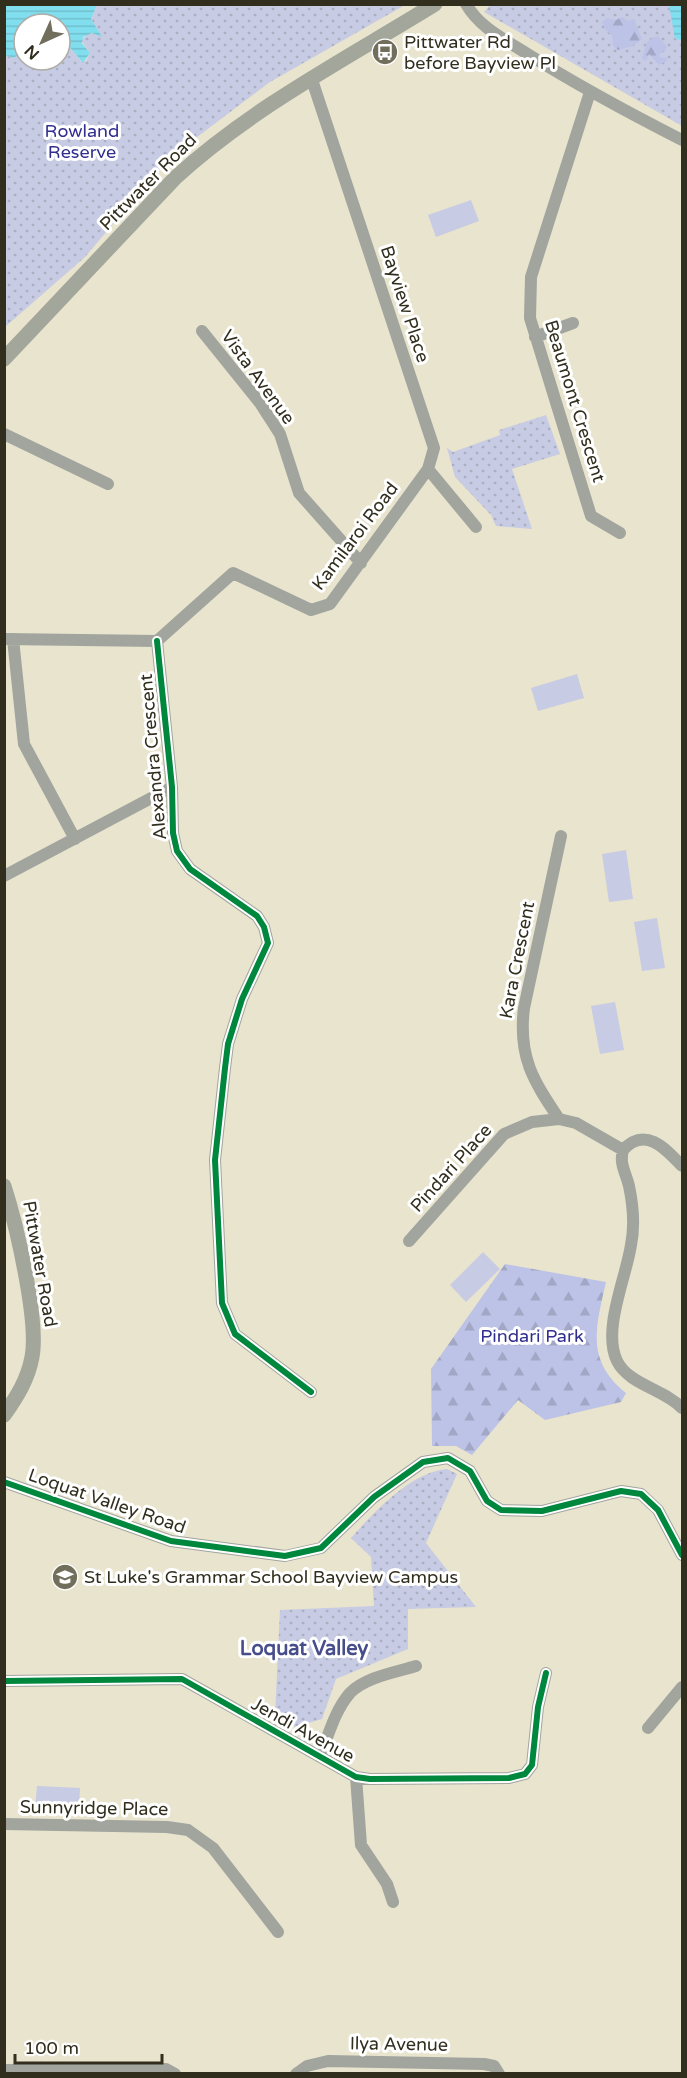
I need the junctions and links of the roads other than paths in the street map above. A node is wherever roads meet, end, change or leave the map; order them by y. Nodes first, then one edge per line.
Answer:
1 (435, 4) edge
2 (466, 4) edge
3 (312, 80) junction
4 (590, 92) junction
5 (682, 140) edge
6 (573, 323) dead end
7 (202, 331) dead end
8 (535, 337) junction
9 (4, 359) edge
10 (4, 434) edge
11 (428, 469) junction
12 (108, 484) dead end
13 (476, 527) dead end
14 (620, 533) dead end
15 (361, 563) junction
16 (9, 639) edge
17 (157, 641) junction
18 (172, 787) junction
19 (561, 836) dead end
20 (75, 839) junction
21 (4, 876) edge
22 (560, 1119) junction
23 (623, 1150) junction
24 (682, 1166) edge
25 (4, 1186) edge
26 (409, 1241) dead end
27 (311, 1392) dead end
28 (682, 1408) edge
29 (4, 1415) edge
30 (4, 1482) edge
31 (682, 1555) edge
32 (416, 1666) dead end
33 (546, 1673) dead end
34 (4, 1681) edge
35 (682, 1687) edge
36 (648, 1728) dead end
37 (320, 1757) junction
38 (356, 1777) junction
39 (4, 1824) edge
40 (393, 1902) dead end
41 (278, 1932) dead end
42 (4, 2070) edge
43 (91, 2072) edge
44 (175, 2073) edge
45 (296, 2073) edge
46 (499, 2073) edge

1 - 3 main road, Pittwater Road
2 - 4 street
3 - 9 main road, Pittwater Road
3 - 11 street, Bayview Place
4 - 5 street
4 - 8 street, Beaumont Crescent
6 - 8 street
7 - 15 street, Vista Avenue
8 - 14 street, Beaumont Crescent
10 - 12 street
11 - 13 street
11 - 15 street, Kamilaroi Road
15 - 17 street, Kamilaroi Road
16 - 17 street
16 - 20 street
17 - 18 street, Alexandra Crescent
18 - 20 street
18 - 27 street, Alexandra Crescent
19 - 22 street, Kara Crescent
20 - 21 street
22 - 23 street
22 - 26 street, Pindari Place
23 - 24 street
23 - 28 street
25 - 29 main road, Pittwater Road
30 - 31 street, Loquat Valley Road
32 - 37 street
33 - 38 street, Jendi Avenue
34 - 37 street, Jendi Avenue
35 - 36 street
37 - 38 street, Jendi Avenue
38 - 40 street
39 - 41 street, Sunnyridge Place
42 - 43 street
43 - 44 street
45 - 46 street, Ilya Avenue

